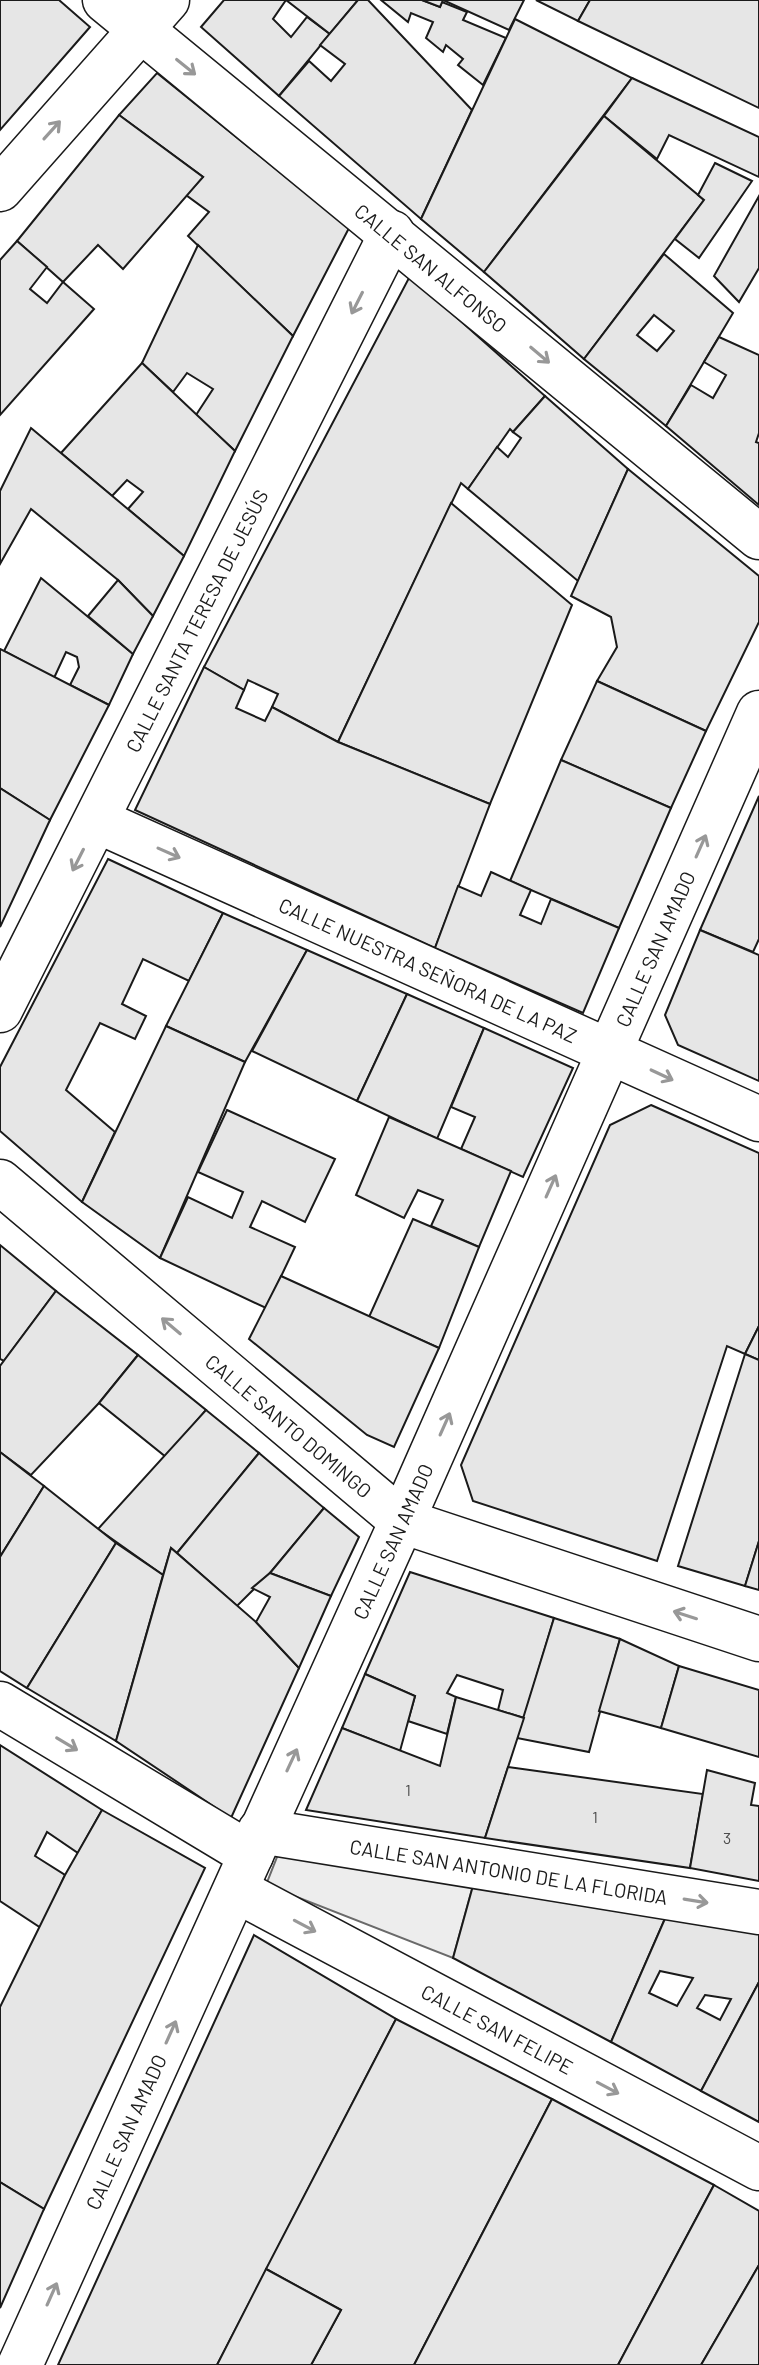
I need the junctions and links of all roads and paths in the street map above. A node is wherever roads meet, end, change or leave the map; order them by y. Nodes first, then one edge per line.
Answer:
1 (105, 0) edge
2 (154, 15) edge
3 (0, 189) edge
4 (392, 233) junction
5 (759, 537) edge
6 (759, 713) edge
7 (98, 821) junction
8 (0, 1010) edge
9 (610, 1051) junction
10 (759, 1119) edge
11 (0, 1182) edge
12 (402, 1521) junction
13 (759, 1639) edge
14 (0, 1704) edge
15 (249, 1858) junction
16 (759, 1912) edge
17 (759, 2168) edge
18 (20, 2365) edge

1 - 2 street, CALLE SAN ALFONSO
3 -> 2 street
2 -> 4 street, CALLE SAN ALFONSO
4 -> 5 street, CALLE SAN ALFONSO
4 -> 7 street, CALLE SANTA TERESA DE JESÚS
9 -> 6 street, CALLE SAN AMADO
7 -> 8 street, CALLE SANTA TERESA DE JESÚS
7 -> 9 street, CALLE NUESTRA SEÑORA DE LA PAZ
9 -> 10 street, CALLE NUESTRA SEÑORA DE LA PAZ
12 -> 9 street, CALLE SAN AMADO
12 -> 11 street, CALLE SANTO DOMINGO
13 -> 12 street, CALLE SANTO DOMINGO
15 -> 12 street, CALLE SAN AMADO
14 -> 15 street, CALLE SAN FELIPE
15 -> 16 street, CALLE SAN ANTONIO DE LA FLORIDA
15 -> 17 street, CALLE SAN FELIPE
18 -> 15 street, CALLE SAN AMADO

